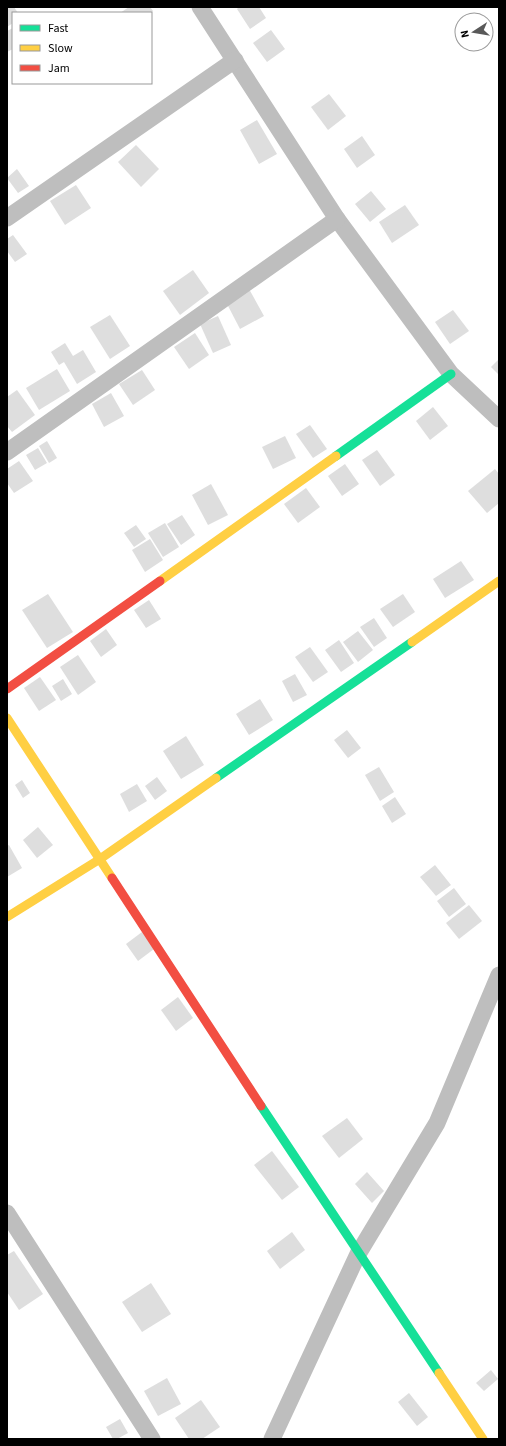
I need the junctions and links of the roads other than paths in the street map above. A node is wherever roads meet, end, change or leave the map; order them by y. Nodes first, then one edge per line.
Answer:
1 (200, 7) edge
2 (235, 60) junction
3 (7, 218) edge
4 (337, 219) junction
5 (450, 374) junction
6 (499, 419) edge
7 (7, 452) edge
8 (499, 581) edge
9 (7, 689) edge
10 (7, 718) edge
11 (100, 859) junction
12 (7, 917) edge
13 (499, 975) edge
14 (7, 1213) edge
15 (358, 1254) junction
16 (152, 1439) edge
17 (272, 1439) edge
18 (483, 1439) edge

1 - 2 street
2 - 3 street
2 - 4 street
4 - 5 street
4 - 7 street
5 - 6 street
5 - 9 street
8 - 11 street
10 - 11 street
11 - 12 street
11 - 15 street
13 - 15 street
14 - 16 street
15 - 17 street
15 - 18 street

